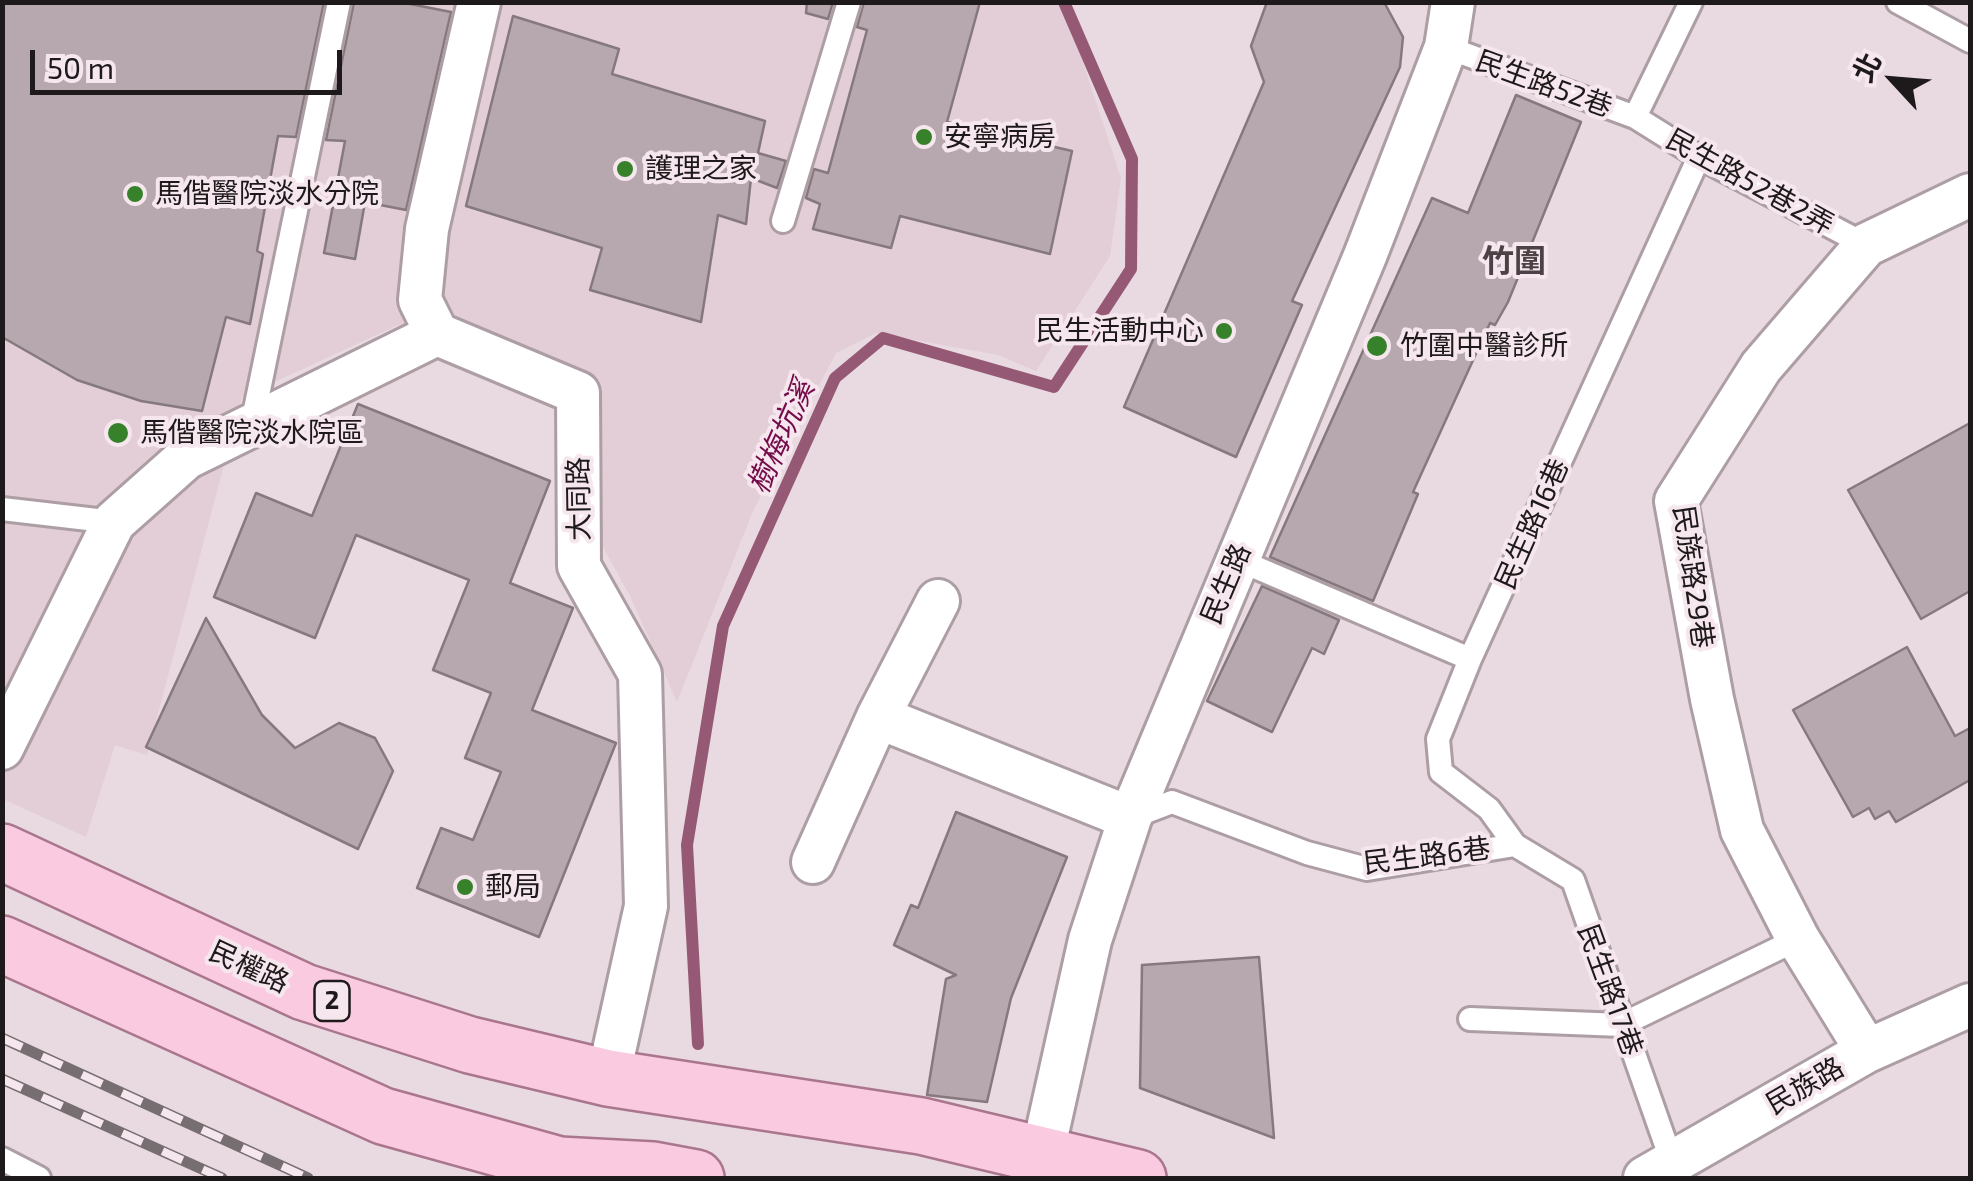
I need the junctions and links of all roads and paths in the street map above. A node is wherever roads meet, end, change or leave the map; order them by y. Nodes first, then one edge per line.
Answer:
1 (339, 2) edge
2 (479, 2) edge
3 (850, 2) edge
4 (1453, 2) edge
5 (1692, 2) edge
6 (1898, 2) edge
7 (1970, 41) edge
8 (1446, 47) junction
9 (1634, 117) junction
10 (1699, 157) junction
11 (1970, 195) edge
12 (783, 221) dead end
13 (1866, 245) junction
14 (437, 334) junction
15 (252, 424) junction
16 (2, 509) edge
17 (114, 522) junction
18 (1236, 559) junction
19 (938, 601) dead end
20 (1470, 659) junction
21 (878, 717) junction
22 (2, 748) edge
23 (1130, 818) junction
24 (1515, 845) junction
25 (2, 852) edge
26 (813, 862) dead end
27 (1798, 939) junction
28 (2, 944) edge
29 (1970, 1005) edge
30 (1470, 1019) dead end
31 (1621, 1025) junction
32 (1868, 1050) junction
33 (608, 1078) junction
34 (2, 1159) edge
35 (1038, 1168) edge
36 (1659, 1170) edge
37 (683, 1176) edge
38 (39, 1178) edge
39 (1138, 1178) edge

1 - 15 lane
2 - 14 street
3 - 12 lane
4 - 8 street, 民生路
5 - 9 lane, 民生路52巷
6 - 7 lane
8 - 9 lane, 民生路52巷
8 - 18 street, 民生路
9 - 10 lane, 民生路52巷2弄
10 - 13 lane, 民生路52巷2弄
10 - 20 lane, 民生路16巷
11 - 13 street, 民族路29巷
13 - 27 street, 民族路29巷
14 - 15 street
14 - 33 street, 大同路
15 - 17 street
16 - 17 lane
17 - 22 street
18 - 20 lane
18 - 23 street, 民生路
19 - 21 street
20 - 24 lane, 民生路6巷
21 - 23 street
21 - 26 street
23 - 24 lane, 民生路6巷
23 - 35 street, 民生路
24 - 31 lane, 民生路17巷
25 - 33 main road, 民權路 / 2
27 - 31 lane
27 - 32 street, 民族路29巷
28 - 37 main road
29 - 32 street, 民族路
30 - 31 lane
31 - 36 lane, 民生路17巷
32 - 36 street, 民族路
33 - 35 main road, 民權路 / 2
34 - 38 lane
35 - 39 main road, 2

